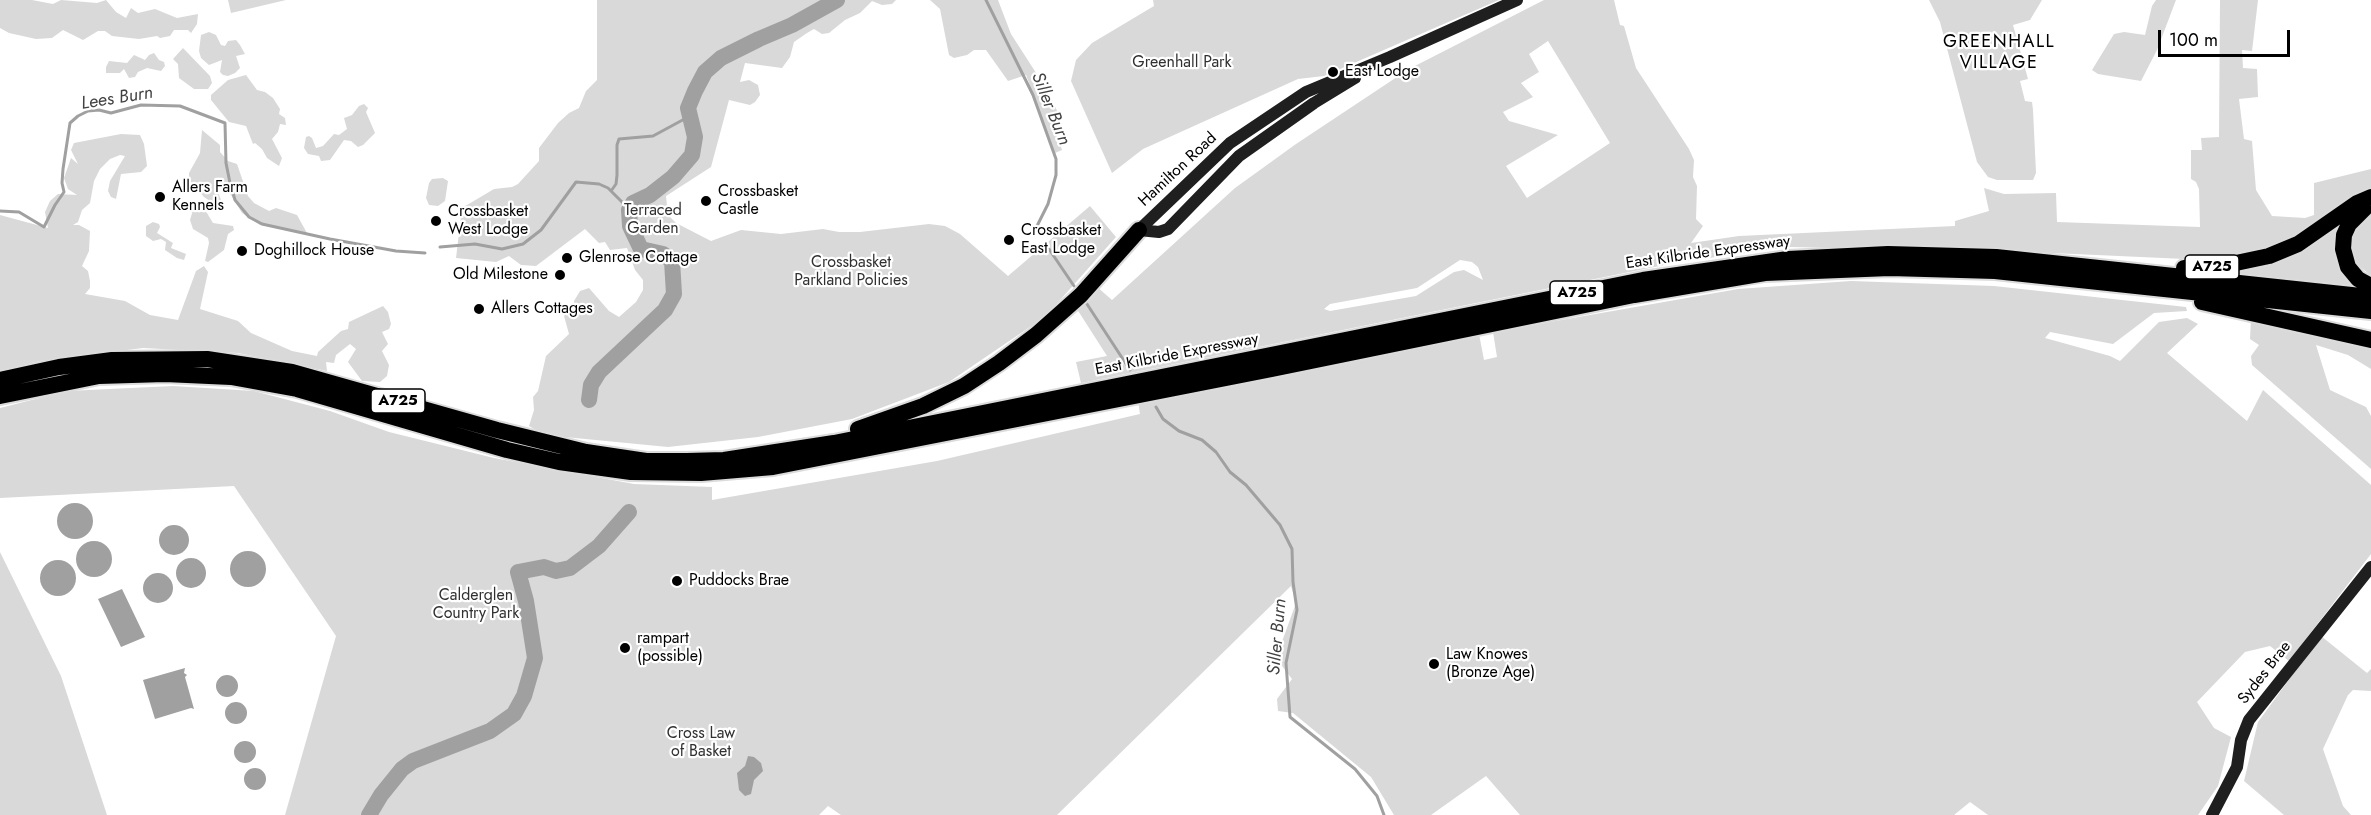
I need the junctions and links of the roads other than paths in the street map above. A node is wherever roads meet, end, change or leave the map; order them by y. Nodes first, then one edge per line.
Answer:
1 (1517, 0) edge
2 (1390, 57) junction
3 (2371, 197) edge
4 (2371, 206) edge
5 (1139, 230) junction
6 (2036, 261) junction
7 (2104, 282) junction
8 (2371, 286) edge
9 (2371, 297) edge
10 (2371, 311) edge
11 (2371, 340) edge
12 (0, 380) edge
13 (0, 396) edge
14 (794, 449) junction
15 (2371, 567) edge
16 (2212, 815) edge

1 - 2 main road, Hamilton Road
2 - 5 main road, Hamilton Road
2 - 5 main road, Hamilton Road
3 - 6 highway, A725
4 - 8 highway
5 - 14 highway
6 - 9 highway, East Kilbride Expressway / A725
6 - 14 highway, East Kilbride Expressway / A725
7 - 10 highway, East Kilbride Expressway / A725
7 - 11 highway, A725
7 - 13 highway, East Kilbride Expressway / A725
12 - 14 highway, East Kilbride Expressway / A725
15 - 16 main road, Sydes Brae

